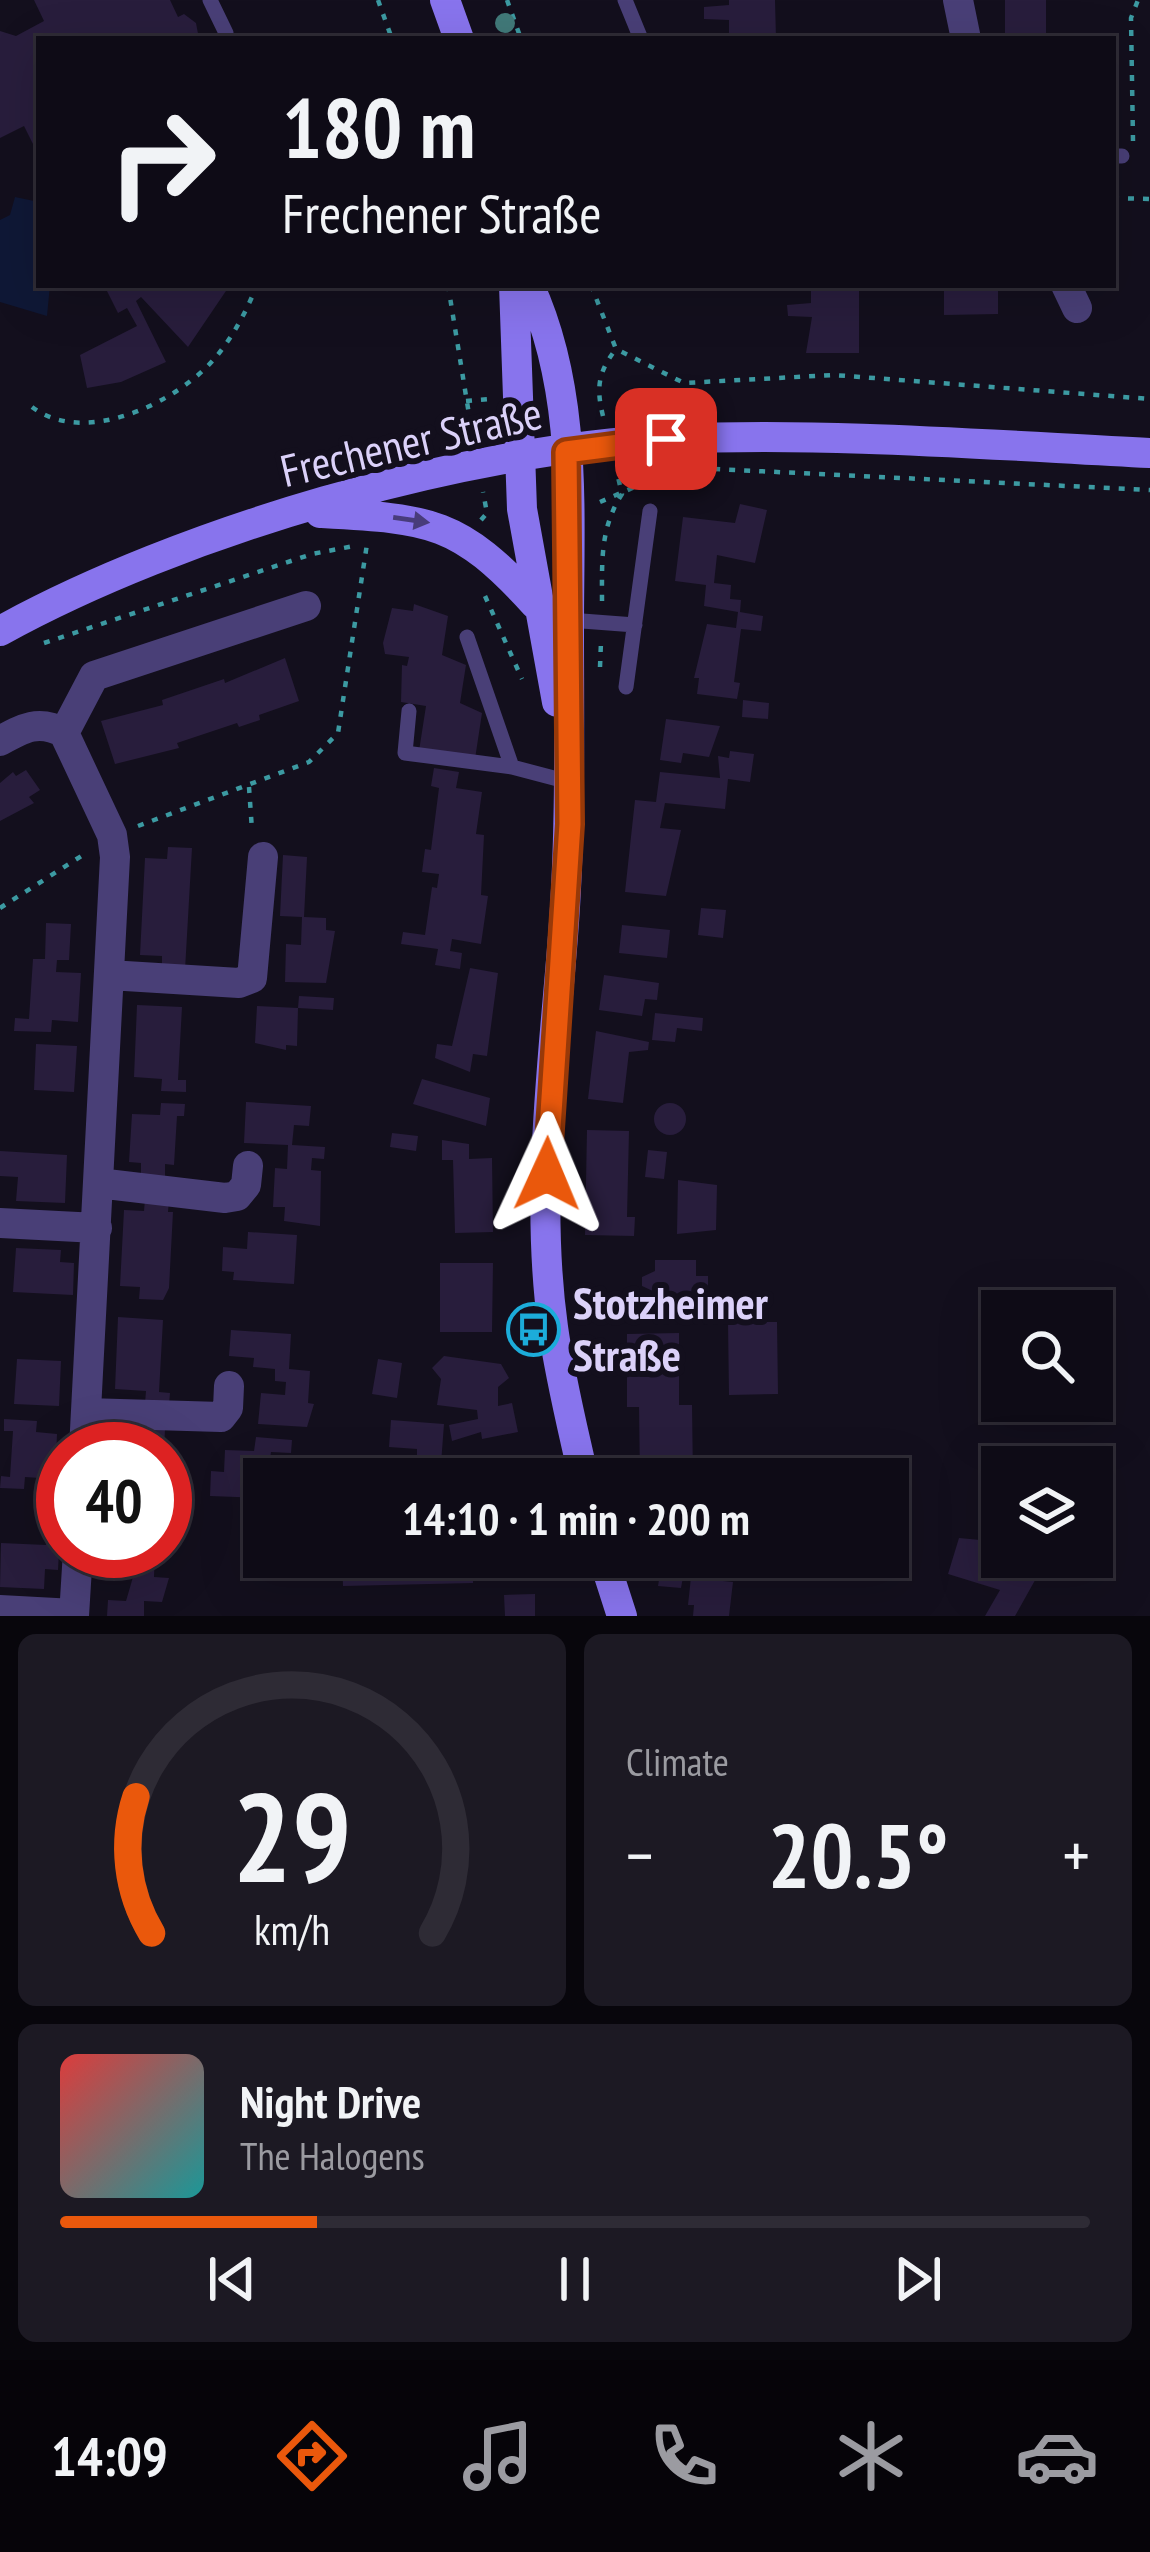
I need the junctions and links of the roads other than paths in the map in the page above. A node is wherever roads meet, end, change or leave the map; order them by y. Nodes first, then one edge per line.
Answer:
1 (210, 0) edge
2 (445, 0) edge
3 (625, 0) edge
4 (958, 0) edge
5 (226, 34) dead end
6 (458, 36) edge
7 (639, 36) edge
8 (965, 36) edge
9 (514, 288) edge
10 (530, 288) edge
11 (566, 452) junction
12 (1150, 453) edge
13 (520, 458) junction
14 (650, 511) dead end
15 (294, 512) junction
16 (536, 604) junction
17 (306, 606) dead end
18 (569, 620) junction
19 (635, 625) junction
20 (0, 631) edge
21 (467, 637) dead end
22 (626, 686) dead end
23 (409, 711) dead end
24 (64, 733) junction
25 (0, 740) edge
26 (512, 767) junction
27 (569, 770) junction
28 (262, 857) road end
29 (109, 975) junction
30 (248, 1166) dead end
31 (98, 1183) junction
32 (0, 1223) edge
33 (97, 1228) junction
34 (229, 1386) dead end
35 (86, 1413) junction
36 (86, 1422) edge
37 (580, 1458) edge
38 (76, 1578) edge
39 (610, 1578) edge
40 (0, 1610) edge
41 (74, 1615) edge
42 (622, 1616) edge

1 - 5 lane
2 - 6 street
3 - 7 lane
4 - 8 street
9 - 13 street
10 - 11 street
11 - 12 street, Frechener Straße
11 - 13 street, Frechener Straße
11 - 18 street
13 - 15 street, Frechener Straße
13 - 16 street
14 - 19 lane
15 -> 16 street
15 - 20 street, Frechener Straße
16 - 27 street
17 - 24 street
18 - 19 lane
18 - 27 street
19 - 22 lane
21 - 26 lane
23 - 26 lane
24 - 25 street
24 - 29 street
26 - 27 lane
27 - 37 street
28 - 29 street
29 - 31 street
30 - 31 street
31 - 33 street
32 - 33 street
33 - 35 street
34 - 35 street
35 - 36 street
38 - 41 street
39 - 42 street
40 - 41 street

